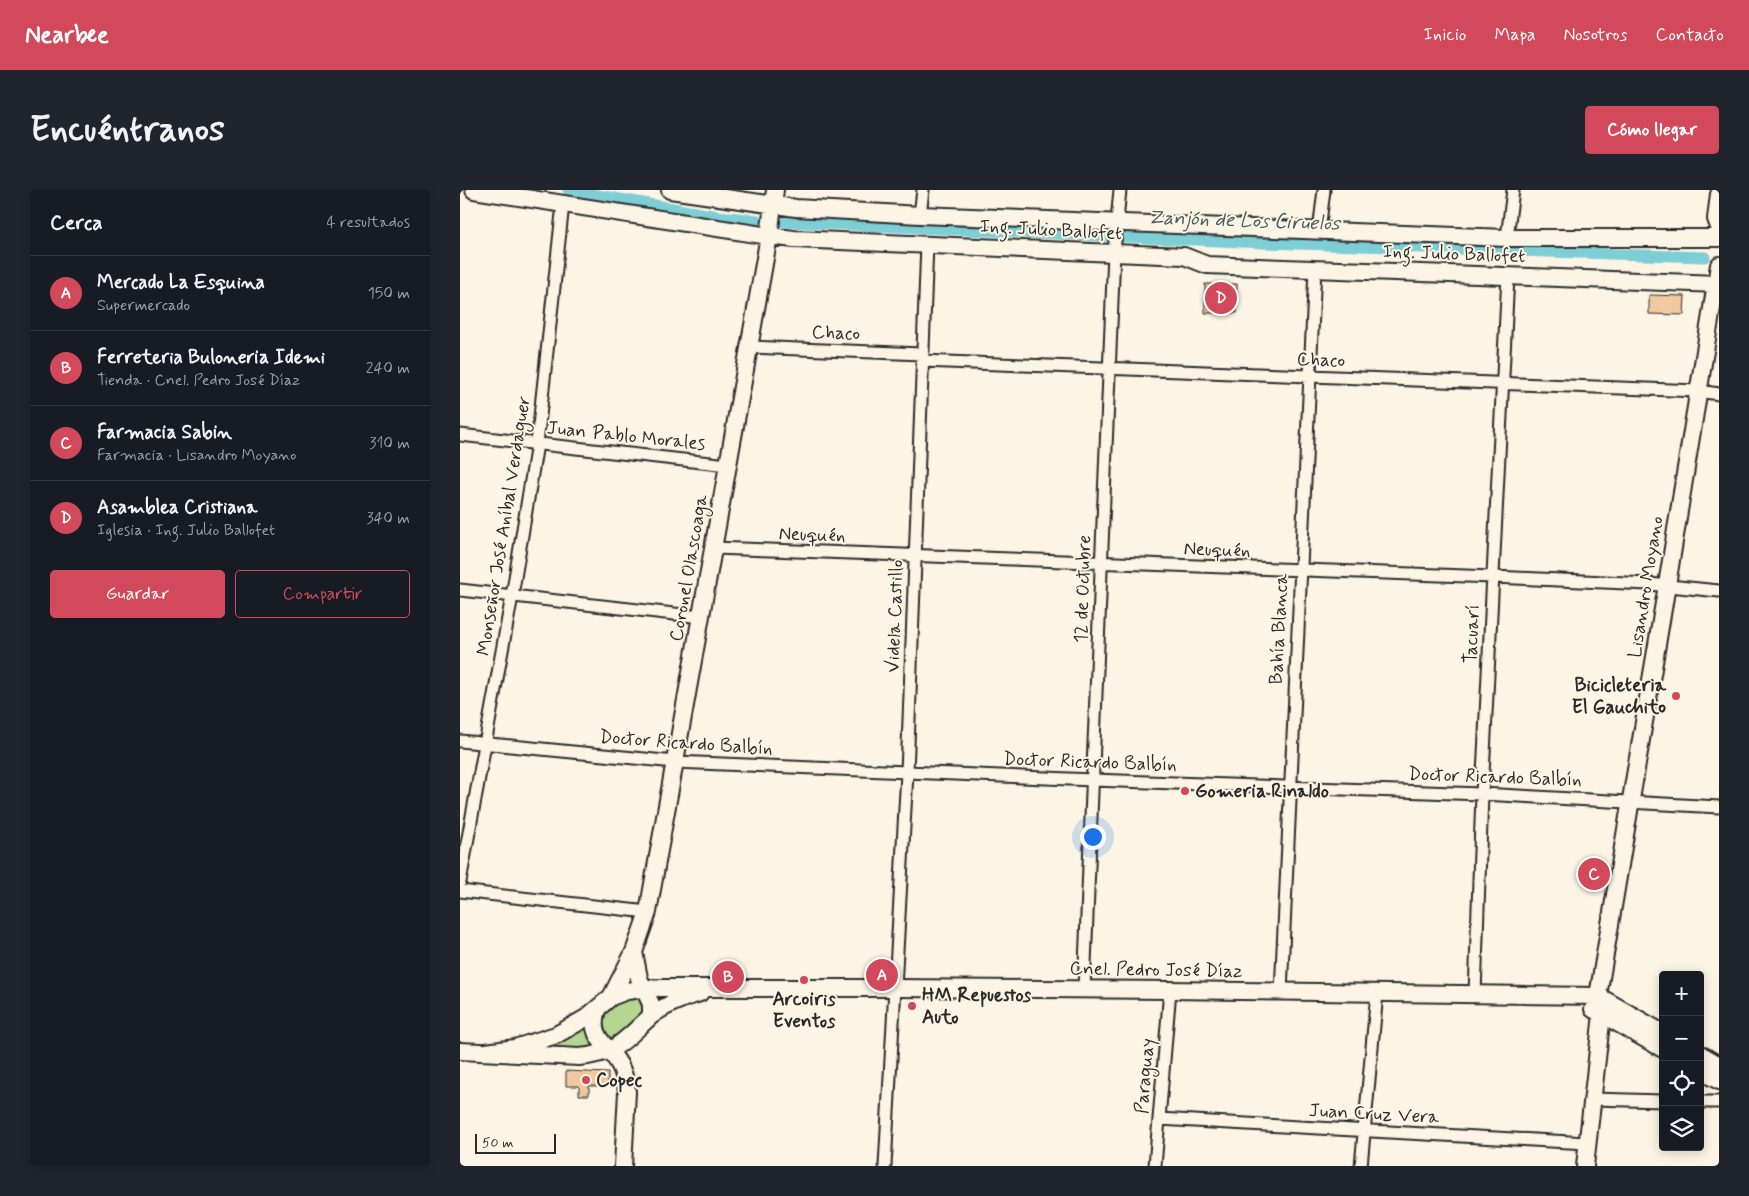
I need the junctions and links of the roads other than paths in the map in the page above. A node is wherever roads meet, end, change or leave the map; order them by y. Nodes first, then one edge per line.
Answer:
1 (474, 190) edge
2 (670, 190) edge
3 (923, 190) edge
4 (1120, 190) edge
5 (1324, 190) edge
6 (1513, 190) edge
7 (1719, 194) edge
8 (774, 198) edge
9 (563, 204) junction
10 (920, 215) junction
11 (1116, 226) junction
12 (1719, 228) edge
13 (1319, 231) junction
14 (769, 236) junction
15 (1507, 238) junction
16 (1719, 238) edge
17 (927, 244) junction
18 (1114, 248) junction
19 (1315, 269) junction
20 (1508, 276) junction
21 (1718, 277) edge
22 (749, 347) junction
23 (922, 358) junction
24 (1110, 369) junction
25 (1310, 377) junction
26 (1502, 384) junction
27 (1698, 391) junction
28 (1719, 394) edge
29 (460, 434) edge
30 (537, 444) junction
31 (728, 465) junction
32 (713, 548) junction
33 (915, 557) junction
34 (1102, 563) junction
35 (1300, 570) junction
36 (1493, 577) junction
37 (1667, 585) junction
38 (460, 590) edge
39 (1719, 591) edge
40 (512, 596) junction
41 (701, 616) junction
42 (460, 741) edge
43 (486, 744) junction
44 (675, 762) junction
45 (907, 772) junction
46 (1093, 780) junction
47 (1289, 786) junction
48 (1482, 794) junction
49 (1631, 801) junction
50 (1719, 807) edge
51 (460, 882) edge
52 (460, 891) edge
53 (648, 912) junction
54 (634, 952) junction
55 (896, 988) junction
56 (714, 989) junction
57 (1084, 989) junction
58 (1170, 990) junction
59 (639, 992) junction
60 (1280, 992) junction
61 (1377, 993) junction
62 (1475, 994) junction
63 (611, 997) junction
64 (1599, 1004) junction
65 (597, 1010) junction
66 (651, 1016) junction
67 (1659, 1031) edge
68 (611, 1046) junction
69 (1659, 1046) edge
70 (460, 1051) edge
71 (486, 1052) junction
72 (1704, 1056) edge
73 (1719, 1065) edge
74 (1704, 1073) edge
75 (1719, 1081) edge
76 (1592, 1099) junction
77 (1659, 1101) edge
78 (1704, 1102) edge
79 (1719, 1102) edge
80 (1159, 1120) junction
81 (1364, 1131) junction
82 (1588, 1143) junction
83 (623, 1166) edge
84 (885, 1166) edge
85 (1155, 1166) edge
86 (1361, 1166) edge
87 (1585, 1166) edge

1 - 9 street, Ing. Julio Ballofet
2 - 8 street, Ing. Julio Ballofet
3 - 10 street
4 - 11 street, 12 de Octubre
5 - 13 street
6 - 15 street
7 - 12 street
8 - 10 street, Ing. Julio Ballofet
8 - 14 street, Coronel Olascoaga
9 - 14 street, Ing. Julio Ballofet
9 - 30 street, Monseñor José Aníbal Verdaguer
10 - 11 street, Ing. Julio Ballofet
11 - 13 street, Ing. Julio Ballofet
11 - 18 street, 12 de Octubre
13 - 15 street, Ing. Julio Ballofet
14 - 17 street, Ing. Julio Ballofet
14 - 22 street, Coronel Olascoaga
15 - 16 street, Ing. Julio Ballofet
17 - 18 street, Ing. Julio Ballofet
17 - 23 street, Videla Castillo
18 - 19 street, Ing. Julio Ballofet
18 - 24 street, 12 de Octubre
19 - 20 street, Ing. Julio Ballofet
19 - 25 street, Bahía Blanca
20 - 21 street, Ing. Julio Ballofet
20 - 26 street, Tacuarí
21 - 27 street, Lisandro Moyano
22 - 23 street, Chaco
22 - 31 street, Coronel Olascoaga
23 - 24 street, Chaco
23 - 33 street, Videla Castillo
24 - 25 street, Chaco
24 - 34 street, 12 de Octubre
25 - 26 street, Chaco
25 - 35 street, Bahía Blanca
26 - 27 street, Chaco
26 - 36 street, Tacuarí
27 - 28 street, Chaco
27 - 37 street, Lisandro Moyano
29 - 30 street, Juan Pablo Morales
30 - 31 street, Juan Pablo Morales
30 - 40 street, Monseñor José Aníbal Verdaguer
31 - 32 street, Coronel Olascoaga
32 - 33 street, Neuquén
32 - 41 street, Coronel Olascoaga
33 - 34 street, Neuquén
33 - 45 street, Videla Castillo
34 - 35 street, Neuquén
34 - 46 street, 12 de Octubre
35 - 36 street, Neuquén
35 - 47 street, Bahía Blanca
36 - 37 street, Neuquén
36 - 48 street, Tacuarí
37 - 39 street, Neuquén
37 - 49 street, Lisandro Moyano
38 - 40 street
40 - 41 street
40 - 43 street, Monseñor José Aníbal Verdaguer
41 - 44 street, Coronel Olascoaga
42 - 43 street, Doctor Ricardo Balbín
43 - 44 street, Doctor Ricardo Balbín
43 - 51 street, Monseñor José Aníbal Verdaguer
44 - 45 street, Doctor Ricardo Balbín
44 - 53 street, Coronel Olascoaga
45 - 46 street, Doctor Ricardo Balbín
45 - 55 street, Videla Castillo
46 - 47 street, Doctor Ricardo Balbín
46 - 57 street, 12 de Octubre
47 - 48 street, Doctor Ricardo Balbín
47 - 60 street, Bahía Blanca
48 - 49 street, Doctor Ricardo Balbín
48 - 62 street, Tacuarí
49 - 50 street, Doctor Ricardo Balbín
49 - 64 street, Lisandro Moyano
52 - 53 street
53 - 54 street, Coronel Olascoaga
54 - 59 street
54 - 63 street, Coronel Olascoaga
55 - 56 street, Cnel. Pedro José Díaz
55 - 57 street, Cnel. Pedro José Díaz
55 - 84 street, Videla Castillo
56 - 59 street, Cnel. Pedro José Díaz
56 - 66 street, Cnel. Pedro José Díaz
57 - 58 street, Cnel. Pedro José Díaz
58 - 60 street, Cnel. Pedro José Díaz
58 - 80 street, Paraguay
59 - 63 street, Cnel. Pedro José Díaz
59 - 66 street
60 - 61 street, Cnel. Pedro José Díaz
61 - 62 street, Cnel. Pedro José Díaz
61 - 81 street
62 - 64 street, Cnel. Pedro José Díaz
63 - 65 street, Cnel. Pedro José Díaz
64 - 67 street
64 - 69 street
64 - 76 street, Lisandro Moyano
65 - 68 street
65 - 71 street, Cnel. Pedro José Díaz
66 - 68 street, Cnel. Pedro José Díaz
68 - 71 street, Cnel. Pedro José Díaz
68 - 83 street
70 - 71 street, Cnel. Pedro José Díaz
72 - 73 street
74 - 75 street
76 - 77 street
76 - 82 street, Lisandro Moyano
78 - 79 street
80 - 81 street, Juan Cruz Vera
80 - 85 street, Paraguay
81 - 82 street, Juan Cruz Vera
81 - 86 street
82 - 87 street, Lisandro Moyano

